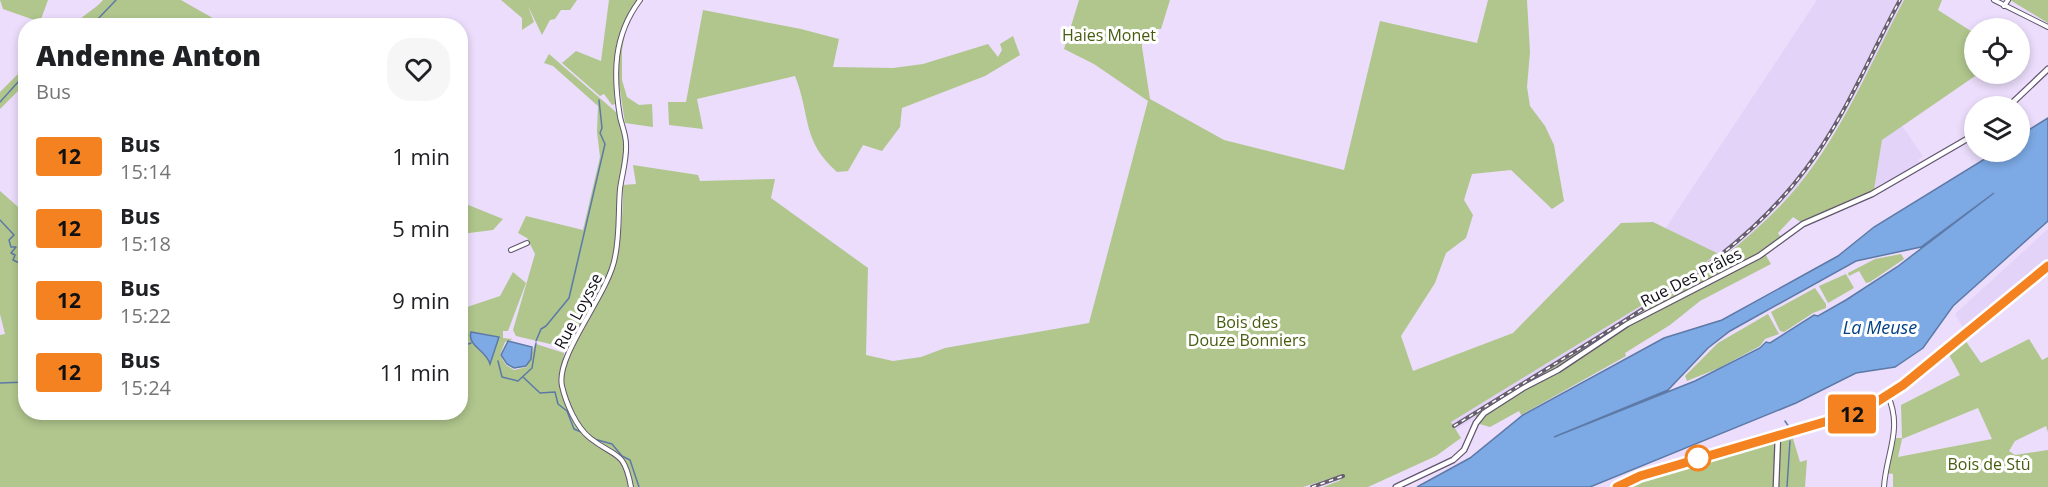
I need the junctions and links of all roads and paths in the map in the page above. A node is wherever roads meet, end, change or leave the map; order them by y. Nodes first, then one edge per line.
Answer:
1 (640, 0) edge
2 (1994, 0) edge
3 (2008, 0) edge
4 (2004, 6) junction
5 (2048, 27) edge
6 (2047, 70) edge
7 (2020, 96) edge
8 (1964, 141) edge
9 (527, 243) dead end
10 (511, 250) dead end
11 (2048, 266) edge
12 (1940, 344) dead end
13 (1946, 350) junction
14 (1889, 386) dead end
15 (1891, 394) junction
16 (1778, 435) junction
17 (631, 487) edge
18 (1396, 487) edge
19 (1617, 487) edge
20 (1776, 487) edge
21 (1884, 487) edge

1 - 17 street, Rue Loysse
2 - 4 street
3 - 4 street
4 - 5 street
6 - 7 street
8 - 18 street, Rue Des Prâles
9 - 10 street
11 - 13 main road
12 - 13 street
13 - 15 main road
14 - 15 street
15 - 16 main road
15 - 21 street
16 - 19 main road
16 - 20 street

